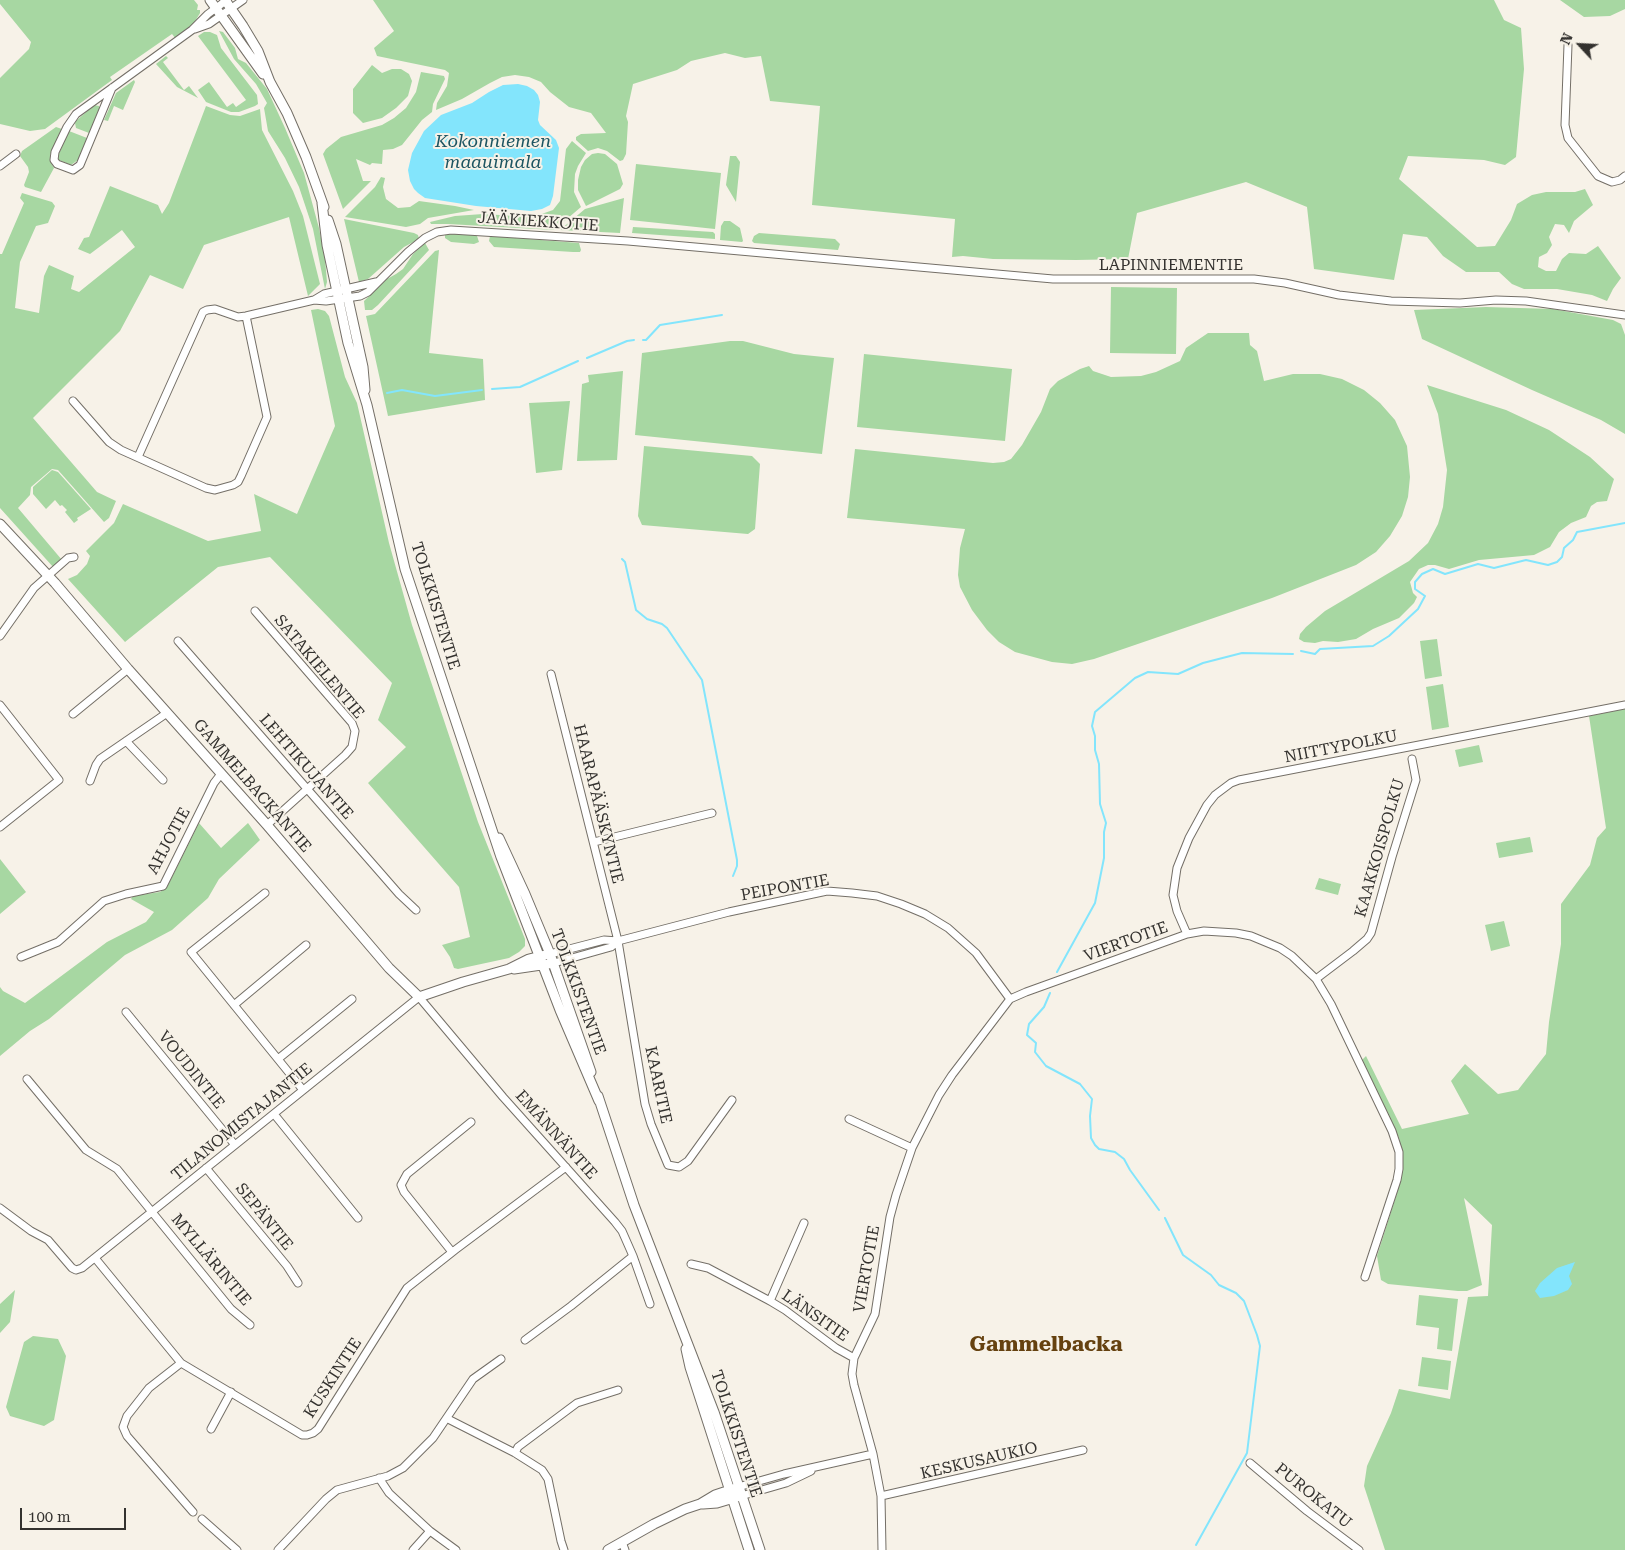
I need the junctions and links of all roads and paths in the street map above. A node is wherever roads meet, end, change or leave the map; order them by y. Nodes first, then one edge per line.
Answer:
1 (210, 0) edge
2 (243, 0) edge
3 (228, 2) edge
4 (219, 12) junction
5 (1568, 44) dead end
6 (270, 82) junction
7 (112, 88) junction
8 (16, 154) dead end
9 (0, 166) edge
10 (1625, 176) edge
11 (716, 249) joint
12 (342, 294) junction
13 (246, 316) junction
14 (1624, 317) edge
15 (73, 401) dead end
16 (138, 457) junction
17 (0, 524) edge
18 (74, 557) dead end
19 (48, 576) junction
20 (255, 612) dead end
21 (0, 636) edge
22 (178, 641) dead end
23 (128, 669) junction
24 (551, 674) dead end
25 (0, 705) edge
26 (1625, 705) edge
27 (167, 713) junction
28 (73, 714) dead end
29 (126, 741) junction
30 (1412, 759) dead end
31 (220, 774) junction
32 (163, 780) dead end
33 (90, 781) dead end
34 (307, 790) junction
35 (486, 813) junction
36 (712, 813) dead end
37 (267, 825) junction
38 (0, 828) edge
39 (594, 842) junction
40 (265, 893) dead end
41 (416, 910) dead end
42 (1187, 934) junction
43 (618, 941) junction
44 (306, 945) dead end
45 (21, 957) dead end
46 (552, 958) junction
47 (542, 961) junction
48 (1316, 979) junction
49 (419, 997) junction
50 (352, 999) dead end
51 (1010, 999) junction
52 (234, 1005) junction
53 (126, 1012) dead end
54 (278, 1059) junction
55 (27, 1079) dead end
56 (303, 1090) junction
57 (732, 1100) dead end
58 (599, 1101) junction
59 (274, 1114) junction
60 (850, 1119) dead end
61 (471, 1122) dead end
62 (235, 1145) junction
63 (912, 1148) junction
64 (566, 1167) junction
65 (206, 1168) junction
66 (0, 1208) edge
67 (153, 1212) junction
68 (358, 1218) dead end
69 (804, 1223) dead end
70 (452, 1252) junction
71 (633, 1256) junction
72 (95, 1258) junction
73 (691, 1264) dead end
74 (1365, 1277) dead end
75 (298, 1283) dead end
76 (770, 1301) junction
77 (650, 1304) dead end
78 (250, 1325) dead end
79 (524, 1340) dead end
80 (854, 1358) junction
81 (501, 1359) dead end
82 (181, 1362) junction
83 (618, 1390) dead end
84 (231, 1392) junction
85 (448, 1418) junction
86 (211, 1429) dead end
87 (1082, 1450) dead end
88 (515, 1453) junction
89 (873, 1454) junction
90 (1250, 1463) dead end
91 (380, 1478) junction
92 (736, 1493) junction
93 (881, 1496) junction
94 (193, 1512) dead end
95 (202, 1519) dead end
96 (430, 1530) junction
97 (624, 1546) edge
98 (236, 1550) edge
99 (278, 1550) edge
100 (413, 1550) edge
101 (456, 1550) edge
102 (564, 1550) edge
103 (608, 1550) edge
104 (749, 1550) edge
105 (760, 1550) edge
106 (882, 1550) edge
107 (1359, 1550) edge

1 - 4 street, TOLKKISTENTIE
2 - 3 street
3 - 4 street
3 - 6 street, TOLKKISTENTIE
4 - 6 street, TOLKKISTENTIE
4 - 7 street
5 - 10 street
6 - 12 street, TOLKKISTENTIE
7 - 7 street
8 - 9 street
11 - 12 street, JÄÄKIEKKOTIE
11 - 14 street, LAPINNIEMENTIE
12 - 13 street, JÄÄKIEKKOTIE
12 - 35 street, TOLKKISTENTIE
13 - 16 street
13 - 16 street
15 - 16 street
17 - 19 street, GAMMELBACKANTIE
18 - 19 street
19 - 21 street
19 - 23 street, GAMMELBACKANTIE
20 - 34 street, SATAKIELENTIE
22 - 34 street, LEHTIKUJANTIE
23 - 27 street, GAMMELBACKANTIE
23 - 28 street
24 - 39 street, HAARAPÄÄSKYNTIE
25 - 38 street
26 - 42 street, NIITTYPOLKU
27 - 29 street
27 - 31 street, GAMMELBACKANTIE
29 - 32 street
29 - 33 street
30 - 48 street, KAAKKOISPOLKU
31 - 37 street, GAMMELBACKANTIE
31 - 45 street, AHJOTIE
34 - 37 street, SATAKIELENTIE
34 - 41 street, LEHTIKUJANTIE
35 - 46 street, TOLKKISTENTIE
35 - 47 street, TOLKKISTENTIE
36 - 39 street
37 - 49 street, GAMMELBACKANTIE
39 - 43 street, HAARAPÄÄSKYNTIE
40 - 52 street
42 - 48 street, VIERTOTIE
42 - 51 street, VIERTOTIE
43 - 46 street, PEIPONTIE
43 - 51 street, PEIPONTIE
43 - 57 street, KAARITIE
44 - 52 street
46 - 47 street
46 - 58 street, TOLKKISTENTIE
47 - 49 street
47 - 58 street, TOLKKISTENTIE
48 - 74 street, VIERTOTIE
49 - 56 street, TILANOMISTAJANTIE
49 - 64 street, EMÄNNÄNTIE
50 - 54 street
51 - 63 street, VIERTOTIE
52 - 54 street
53 - 62 street, VOUDINTIE
54 - 56 street
55 - 67 street, MYLLÄRINTIE
56 - 59 street, TILANOMISTAJANTIE
58 - 92 street, TOLKKISTENTIE
59 - 62 street, TILANOMISTAJANTIE
59 - 68 street
60 - 63 street
61 - 70 street
62 - 65 street, TILANOMISTAJANTIE
63 - 80 street, VIERTOTIE
64 - 70 street, KUSKINTIE
64 - 71 street, EMÄNNÄNTIE
65 - 67 street, TILANOMISTAJANTIE
65 - 75 street, SEPÄNTIE
66 - 72 street, TILANOMISTAJANTIE
67 - 72 street, TILANOMISTAJANTIE
67 - 78 street, MYLLÄRINTIE
69 - 76 street
70 - 84 street, KUSKINTIE
71 - 77 street, EMÄNNÄNTIE
71 - 79 street
72 - 82 street, KUSKINTIE
73 - 76 street, LÄNSITIE
76 - 80 street, LÄNSITIE
80 - 89 street, LÄNSITIE
81 - 85 street
82 - 84 street, KUSKINTIE
82 - 94 street
83 - 88 street
84 - 86 street
85 - 88 street
85 - 91 street
87 - 93 street, KESKUSAUKIO
88 - 102 street
89 - 92 street
89 - 93 street, LÄNSITIE
90 - 107 street, PUROKATU
91 - 96 street
91 - 99 street
92 - 97 street
92 - 104 street, TOLKKISTENTIE
92 - 105 street, TOLKKISTENTIE
93 - 106 street, LÄNSITIE
95 - 98 street
96 - 100 street
96 - 101 street
97 - 103 street

